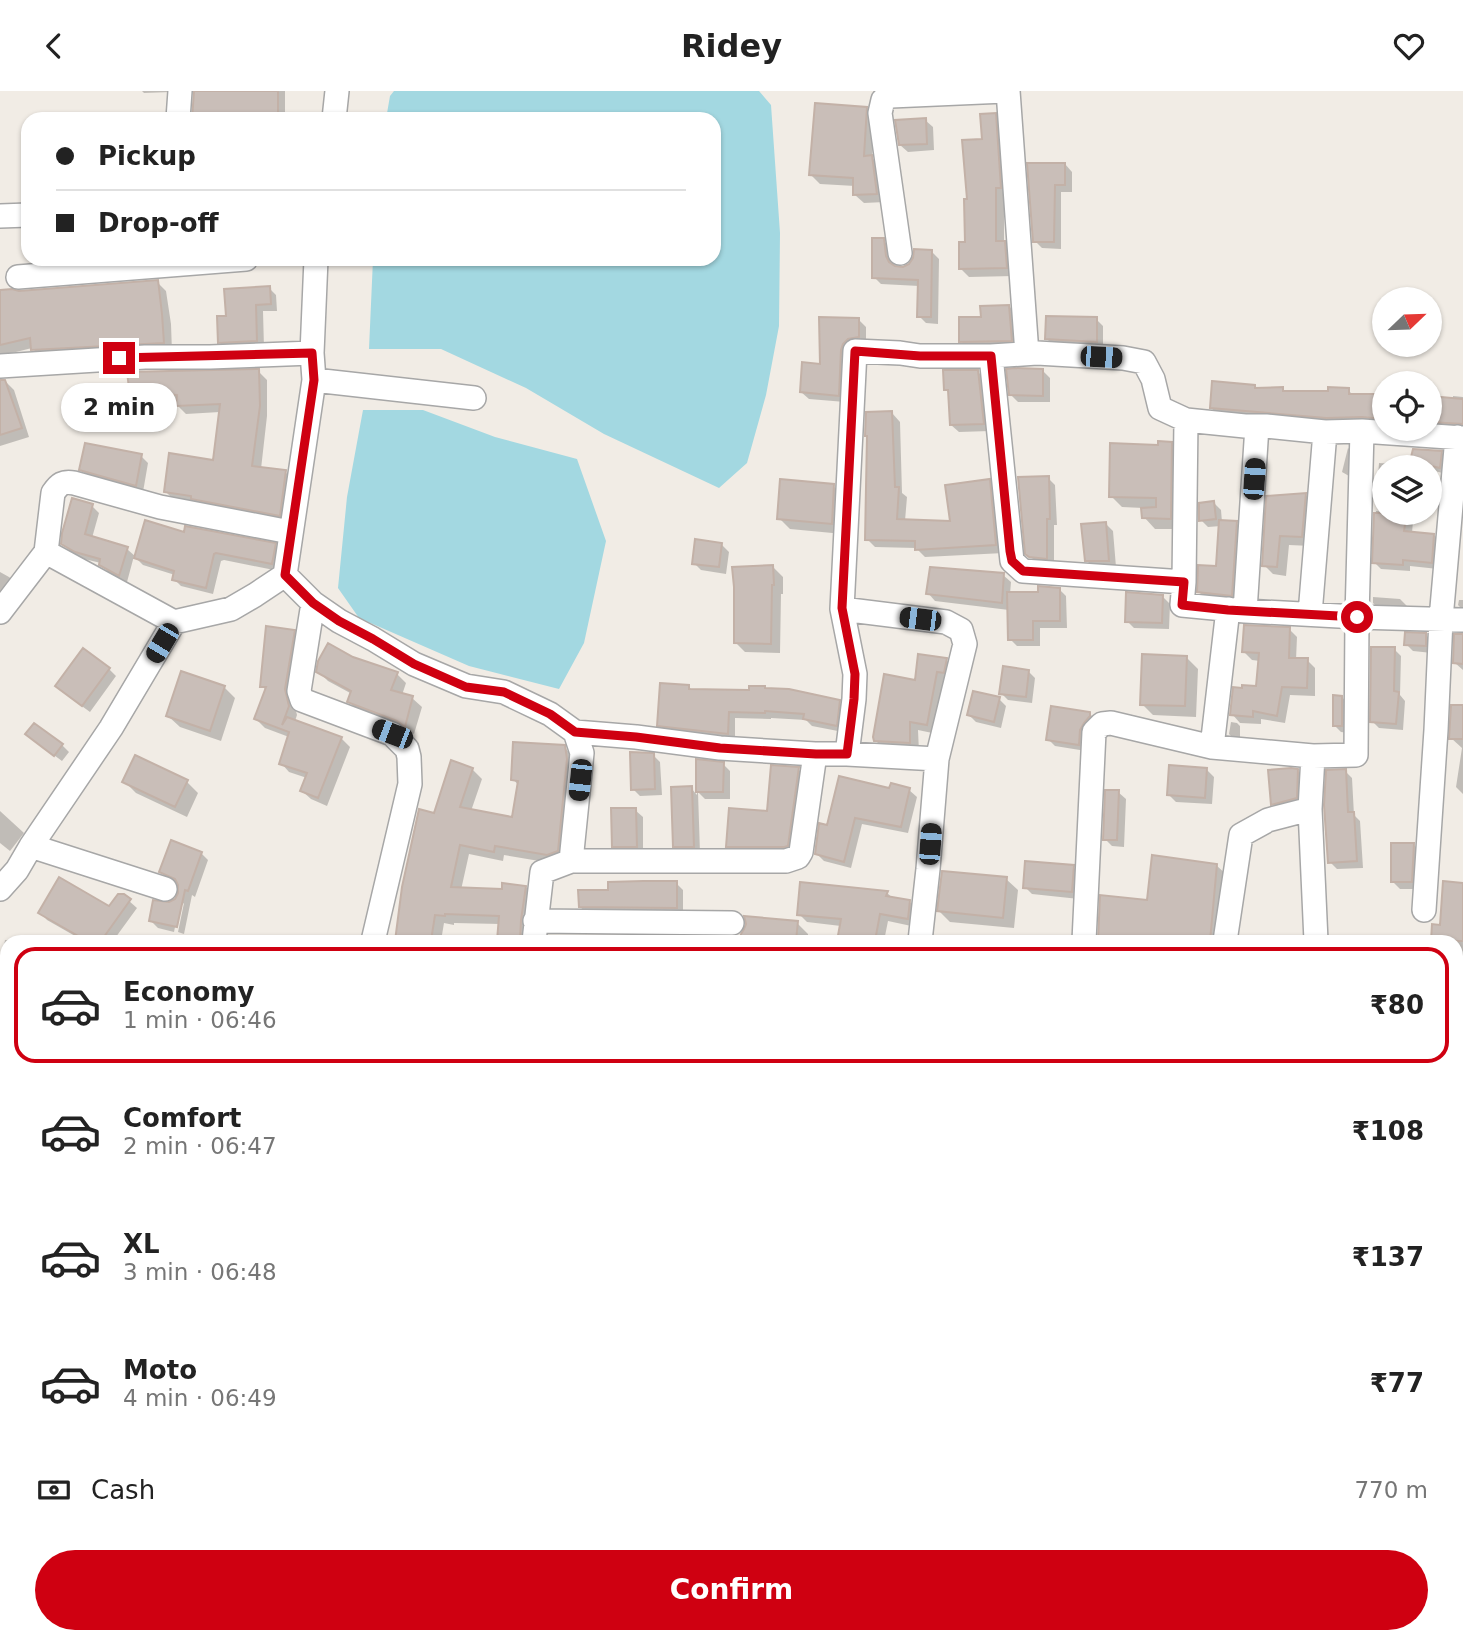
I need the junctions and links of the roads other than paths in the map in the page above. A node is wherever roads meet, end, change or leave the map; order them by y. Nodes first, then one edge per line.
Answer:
1 (180, 91) edge
2 (337, 91) edge
3 (1007, 91) edge
4 (178, 112) edge
5 (335, 112) edge
6 (21, 215) edge
7 (0, 216) edge
8 (900, 253) dead end
9 (128, 266) edge
10 (316, 266) edge
11 (18, 277) dead end
12 (312, 353) junction
13 (1027, 354) junction
14 (991, 356) junction
15 (0, 366) edge
16 (314, 380) junction
17 (474, 398) dead end
18 (1186, 420) junction
19 (1257, 426) junction
20 (1362, 431) junction
21 (1325, 432) junction
22 (1460, 437) edge
23 (290, 532) junction
24 (46, 552) junction
25 (285, 575) junction
26 (1184, 582) junction
27 (313, 603) junction
28 (842, 608) junction
29 (1237, 610) junction
30 (0, 612) edge
31 (1310, 614) junction
32 (1357, 617) junction
33 (1452, 619) edge
34 (174, 622) junction
35 (575, 732) junction
36 (1212, 747) junction
37 (816, 754) junction
38 (847, 754) junction
39 (1312, 756) junction
40 (937, 759) junction
41 (1310, 809) junction
42 (31, 846) junction
43 (571, 860) junction
44 (8, 864) edge
45 (165, 889) dead end
46 (0, 890) edge
47 (1424, 910) dead end
48 (732, 923) dead end
49 (534, 932) edge
50 (374, 935) edge
51 (921, 935) edge
52 (1084, 935) edge
53 (1225, 935) edge
54 (1316, 935) edge

1 - 4 street
2 - 5 street
3 - 8 street
3 - 13 street
6 - 7 street
9 - 11 street
10 - 12 street
12 - 15 street
12 - 16 street
13 - 14 street
13 - 18 street
14 - 26 street
14 - 28 street
16 - 17 street
16 - 23 street
18 - 19 street
18 - 26 street
19 - 21 street
19 - 29 street
20 - 21 street
20 - 22 street
20 - 32 street
21 - 31 street
22 - 33 street
23 - 24 street
23 - 25 street
24 - 30 street
24 - 34 street
25 - 27 street
25 - 34 street
26 - 29 street
27 - 35 street
27 - 50 street
28 - 38 street
28 - 40 street
29 - 31 street
29 - 36 street
31 - 32 street
32 - 33 street
32 - 39 street
33 - 47 street
34 - 42 street
35 - 37 street
35 - 43 street
36 - 39 street
36 - 52 street
37 - 38 street
37 - 43 street
38 - 40 street
39 - 41 street
40 - 51 street
41 - 53 street
41 - 54 street
42 - 44 street
42 - 45 street
43 - 49 street
44 - 46 street
48 - 49 street

